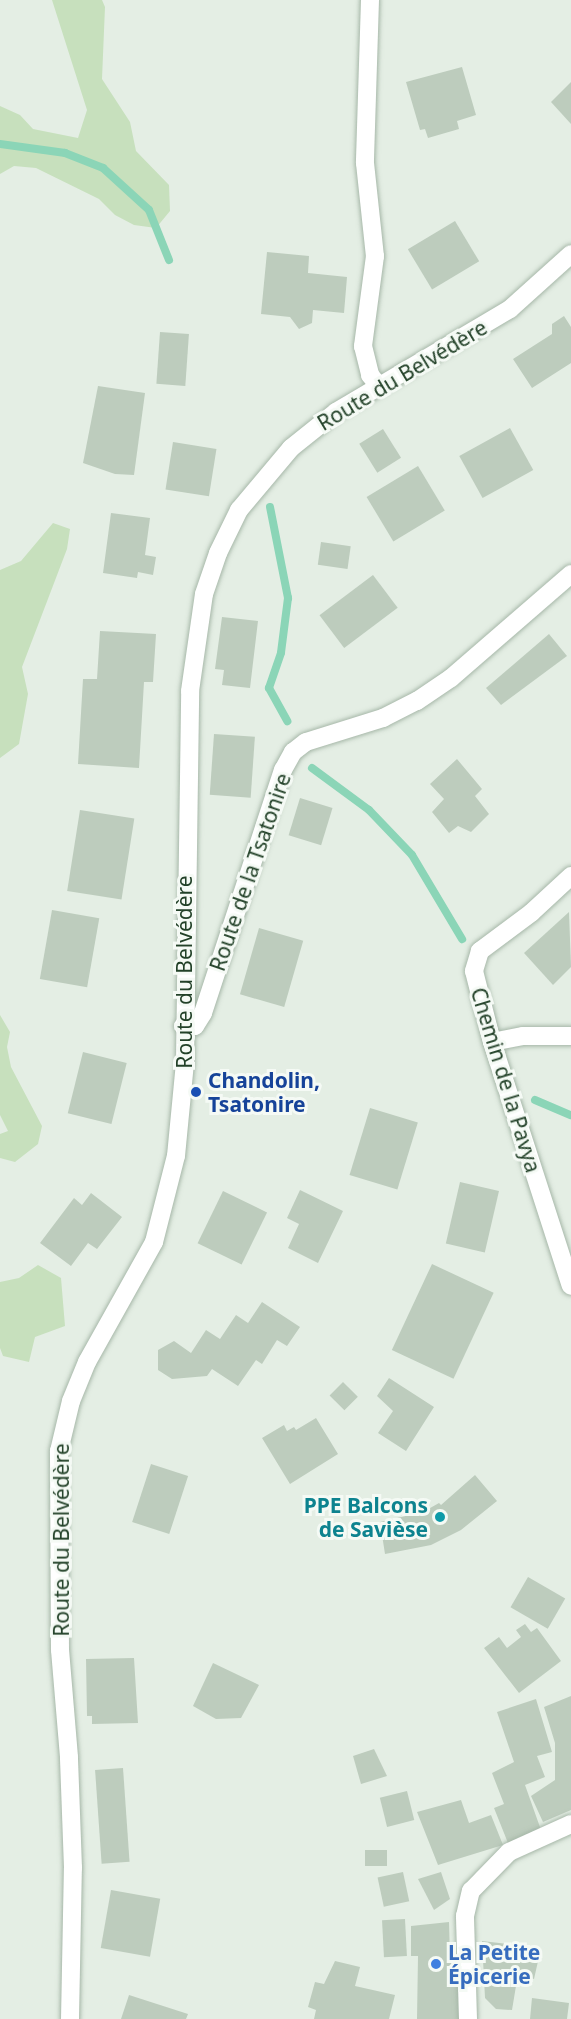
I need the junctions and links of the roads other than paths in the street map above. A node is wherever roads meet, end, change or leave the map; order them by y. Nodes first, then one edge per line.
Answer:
1 (370, 0) edge
2 (571, 254) edge
3 (379, 386) junction
4 (571, 574) edge
5 (571, 876) edge
6 (183, 1026) junction
7 (571, 1036) edge
8 (492, 1042) junction
9 (571, 1286) edge
10 (571, 1824) edge
11 (70, 2019) edge
12 (468, 2019) edge

1 - 3 street
2 - 3 street, Route du Belvédère
3 - 6 street, Route du Belvédère
4 - 6 street, Route de la Tsatonire
5 - 8 street, Chemin de la Pavya
6 - 11 street, Route du Belvédère
7 - 8 street
8 - 9 street, Chemin de la Pavya
10 - 12 street

